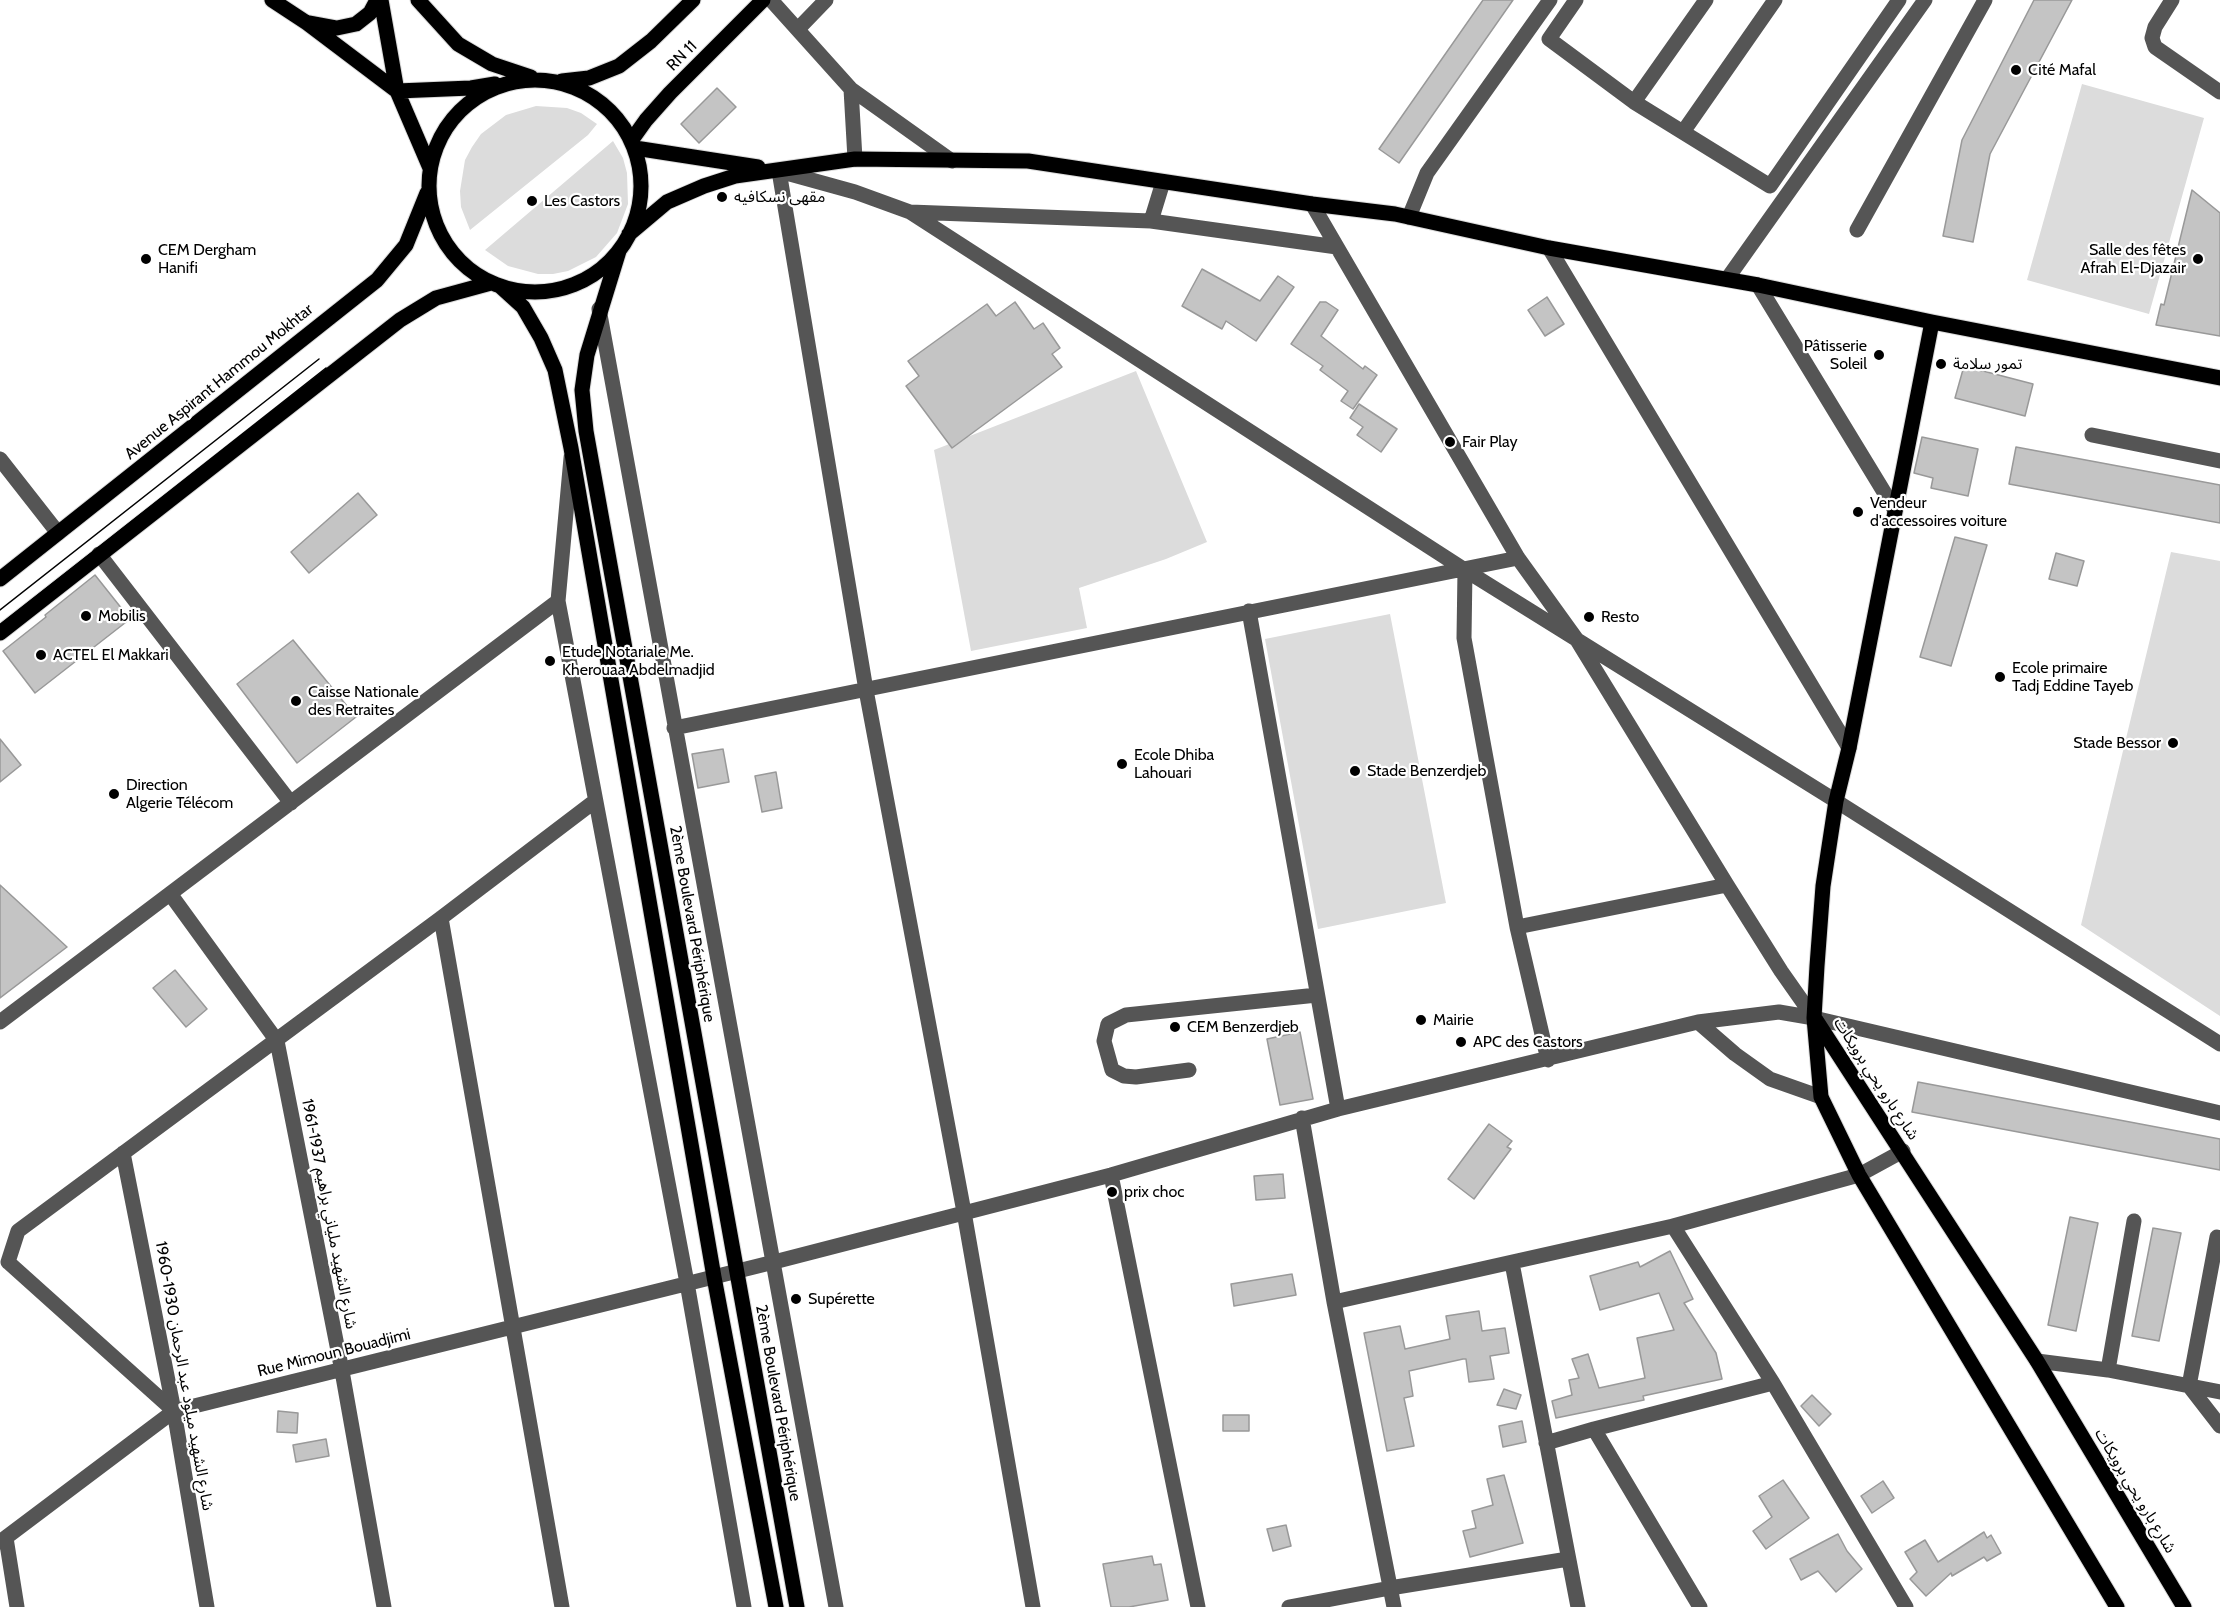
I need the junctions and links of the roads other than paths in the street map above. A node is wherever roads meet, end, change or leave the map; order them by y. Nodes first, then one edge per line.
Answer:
1 (272, 0) edge
2 (379, 0) edge
3 (418, 0) edge
4 (693, 0) edge
5 (763, 0) edge
6 (771, 0) edge
7 (826, 0) edge
8 (1550, 0) edge
9 (1576, 0) edge
10 (1706, 0) edge
11 (1775, 0) edge
12 (1899, 0) edge
13 (1925, 0) edge
14 (1985, 0) edge
15 (2172, 0) edge
16 (307, 23) junction
17 (798, 29) junction
18 (540, 80) junction
19 (519, 81) junction
20 (556, 81) junction
21 (850, 89) junction
22 (397, 91) junction
23 (2220, 92) edge
24 (1634, 102) junction
25 (1683, 132) junction
26 (633, 145) junction
27 (855, 159) junction
28 (952, 160) junction
29 (430, 168) junction
30 (779, 171) junction
31 (1163, 182) junction
32 (429, 187) junction
33 (1312, 204) junction
34 (910, 212) junction
35 (1408, 218) junction
36 (1151, 221) junction
37 (1857, 230) dead end
38 (629, 234) junction
39 (1337, 248) junction
40 (1549, 248) junction
41 (619, 251) junction
42 (1727, 279) junction
43 (496, 285) junction
44 (1758, 285) junction
45 (599, 309) junction
46 (1932, 322) junction
47 (2220, 378) edge
48 (2092, 435) dead end
49 (572, 448) junction
50 (0, 459) edge
51 (2220, 461) edge
52 (1895, 510) junction
53 (58, 533) junction
54 (99, 554) junction
55 (1518, 558) junction
56 (1465, 570) junction
57 (0, 579) edge
58 (558, 601) junction
59 (1249, 611) junction
60 (0, 633) edge
61 (1577, 640) junction
62 (866, 690) junction
63 (675, 728) junction
64 (1849, 748) junction
65 (595, 801) junction
66 (1836, 801) junction
67 (291, 803) junction
68 (1727, 885) junction
69 (171, 895) junction
70 (441, 918) junction
71 (1517, 927) junction
72 (1317, 995) junction
73 (1814, 1017) junction
74 (0, 1022) edge
75 (1698, 1022) junction
76 (277, 1041) junction
77 (2220, 1044) edge
78 (1548, 1060) junction
79 (1189, 1070) dead end
80 (1821, 1097) junction
81 (1338, 1109) junction
82 (2220, 1113) edge
83 (1302, 1118) junction
84 (1903, 1151) junction
85 (123, 1153) junction
86 (1111, 1175) junction
87 (1859, 1175) junction
88 (964, 1212) junction
89 (2134, 1221) dead end
90 (1673, 1226) junction
91 (2217, 1237) dead end
92 (774, 1262) junction
93 (1512, 1263) junction
94 (4, 1265) edge
95 (736, 1271) junction
96 (714, 1276) junction
97 (687, 1283) junction
98 (1334, 1302) junction
99 (512, 1328) junction
100 (2037, 1361) junction
101 (2108, 1370) junction
102 (342, 1371) junction
103 (1773, 1383) junction
104 (2189, 1386) junction
105 (2220, 1392) edge
106 (174, 1411) junction
107 (2220, 1426) edge
108 (1594, 1429) junction
109 (1546, 1443) junction
110 (3, 1540) edge
111 (1568, 1559) junction
112 (1390, 1588) junction
113 (17, 1607) edge
114 (207, 1607) edge
115 (384, 1607) edge
116 (562, 1607) edge
117 (744, 1607) edge
118 (776, 1607) edge
119 (796, 1607) edge
120 (836, 1607) edge
121 (1033, 1607) edge
122 (1198, 1607) edge
123 (1289, 1607) edge
124 (1394, 1607) edge
125 (1578, 1607) edge
126 (1700, 1607) edge
127 (1906, 1607) edge
128 (2117, 1607) edge
129 (2184, 1607) edge

1 - 16 main road
2 - 16 main road
2 - 22 main road
3 - 18 main road
4 - 20 main road, RN 11
5 - 26 main road, RN 11
6 - 17 street
7 - 17 street
8 - 35 street
9 - 24 street
10 - 24 street
11 - 25 street
12 - 25 street
13 - 42 street
14 - 37 street
15 - 23 street
16 - 22 main road
17 - 21 street
18 - 19 main road
18 - 20 main road
19 - 22 main road
19 - 29 main road
20 - 26 main road
21 - 27 street
21 - 28 street
22 - 29 main road
24 - 25 street
26 - 30 main road
26 - 38 main road
27 - 28 main road
27 - 30 main road
28 - 31 main road
29 - 32 main road
30 - 34 street
30 - 38 main road
30 - 62 street
31 - 33 main road
31 - 36 street
32 - 43 main road
32 - 53 main road, Avenue Aspirant Hammou Mokhtar
33 - 35 main road
33 - 39 street
34 - 36 street
34 - 56 street
35 - 40 main road
36 - 39 street
38 - 41 main road
39 - 55 street
40 - 42 main road
40 - 64 street
41 - 43 main road
41 - 45 main road, 2ème Boulevard Périphérique
42 - 44 main road
43 - 49 main road
43 - 54 main road
44 - 46 main road
44 - 52 street
45 - 63 street
45 - 95 main road, 2ème Boulevard Périphérique
46 - 47 main road
46 - 52 main road
48 - 51 street
49 - 58 street
49 - 96 main road
50 - 53 street
52 - 64 main road
53 - 57 main road, Avenue Aspirant Hammou Mokhtar
54 - 60 main road
54 - 67 street
55 - 56 street
55 - 61 street
56 - 59 street
56 - 61 street
56 - 71 street
58 - 65 street
58 - 67 street
59 - 62 street
59 - 72 street
61 - 66 street
61 - 68 street
62 - 63 street
62 - 88 street
63 - 92 street
64 - 66 main road
65 - 70 street
65 - 97 street
66 - 73 main road
66 - 77 street
67 - 69 street
68 - 71 street
68 - 73 street
69 - 74 street
69 - 76 street, شارع الشهيد ملياني براهيم 1937-1961
70 - 76 street
70 - 99 street
71 - 78 street
72 - 79 street
72 - 81 street
73 - 75 street, Rue Mimoun Bouadjimi
73 - 80 main road, شارع بارو يحي برويكات
73 - 82 street, Rue Mimoun Bouadjimi
73 - 84 main road, شارع بارو يحي برويكات
75 - 78 street, Rue Mimoun Bouadjimi
75 - 80 street
76 - 85 street
76 - 102 street, شارع الشهيد ملياني براهيم 1937-1961
78 - 81 street, Rue Mimoun Bouadjimi
80 - 87 main road, شارع بارو يحي برويكات
81 - 83 street, Rue Mimoun Bouadjimi
83 - 86 street, Rue Mimoun Bouadjimi
83 - 98 street
84 - 87 street
84 - 100 main road, شارع بارو يحي برويكات
85 - 94 street
85 - 106 street, شارع الشهيد ميلود عبد الرحمان 1930-1960
86 - 88 street, Rue Mimoun Bouadjimi
86 - 122 street
87 - 90 street
87 - 128 main road, شارع بارو يحي برويكات
88 - 92 street, Rue Mimoun Bouadjimi
88 - 121 street
89 - 101 street
90 - 93 street
90 - 103 street
91 - 104 street
92 - 95 street, Rue Mimoun Bouadjimi
92 - 120 street
93 - 98 street
93 - 109 street
94 - 106 street
95 - 96 street, Rue Mimoun Bouadjimi
95 - 119 main road, 2ème Boulevard Périphérique
96 - 97 street, Rue Mimoun Bouadjimi
96 - 118 main road
97 - 99 street, Rue Mimoun Bouadjimi
97 - 117 street
98 - 112 street
99 - 102 street, Rue Mimoun Bouadjimi
99 - 116 street
100 - 101 street
100 - 129 main road, شارع بارو يحي برويكات
101 - 104 street
102 - 106 street, Rue Mimoun Bouadjimi
102 - 115 street, شارع الشهيد ملياني براهيم 1937-1961
103 - 108 street
103 - 127 street
104 - 105 street
104 - 107 street
106 - 110 street, Rue Mimoun Bouadjimi
106 - 114 street, شارع الشهيد ميلود عبد الرحمان 1930-1960
108 - 109 street
108 - 126 street
109 - 111 street
110 - 113 street
111 - 112 street
111 - 125 street
112 - 123 street
112 - 124 street

